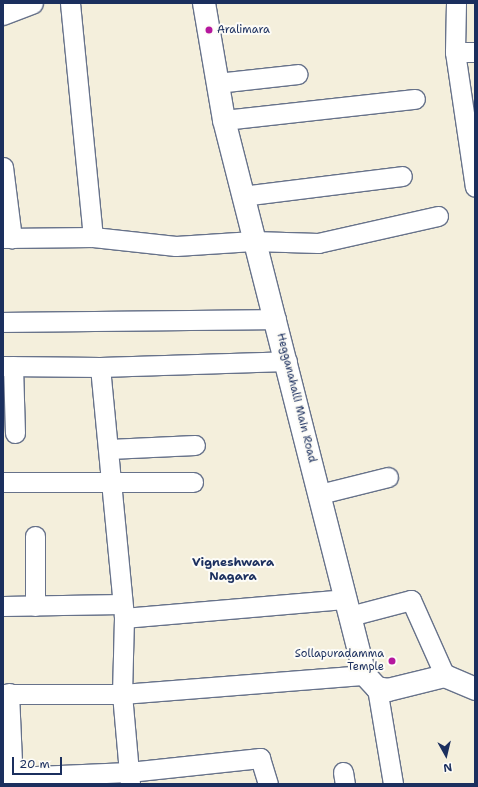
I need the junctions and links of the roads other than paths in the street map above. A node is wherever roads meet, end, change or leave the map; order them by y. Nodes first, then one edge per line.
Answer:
1 (32, 3) edge
2 (70, 3) edge
3 (204, 3) edge
4 (456, 3) edge
5 (3, 14) edge
6 (455, 52) junction
7 (475, 52) edge
8 (298, 74) dead end
9 (217, 83) junction
10 (415, 100) dead end
11 (224, 120) junction
12 (470, 138) edge
13 (3, 167) edge
14 (402, 176) dead end
15 (475, 187) edge
16 (242, 196) junction
17 (438, 216) dead end
18 (93, 237) junction
19 (7, 238) edge
20 (253, 241) junction
21 (276, 319) junction
22 (3, 322) edge
23 (287, 361) junction
24 (8, 366) edge
25 (100, 367) junction
26 (15, 433) dead end
27 (194, 445) dead end
28 (109, 449) junction
29 (388, 477) dead end
30 (3, 482) edge
31 (114, 482) junction
32 (193, 482) dead end
33 (320, 494) junction
34 (35, 536) dead end
35 (3, 606) edge
36 (35, 606) junction
37 (348, 607) junction
38 (123, 611) junction
39 (445, 676) junction
40 (371, 681) junction
41 (475, 689) edge
42 (6, 694) edge
43 (122, 694) junction
44 (7, 752) edge
45 (129, 778) edge
46 (13, 780) edge
47 (268, 784) edge
48 (393, 784) edge

1 - 5 main road
2 - 18 street
3 - 9 main road, Hegganahalli Main Road
4 - 6 street
6 - 7 street
6 - 12 street
8 - 9 street
9 - 11 main road, Hegganahalli Main Road
10 - 11 street
11 - 16 main road, Hegganahalli Main Road
12 - 15 street
13 - 19 street
14 - 16 street
16 - 20 main road, Hegganahalli Main Road
17 - 20 street
18 - 19 street
18 - 20 street
20 - 21 main road, Hegganahalli Main Road
21 - 22 street
21 - 23 main road, Hegganahalli Main Road
23 - 25 street
23 - 33 main road, Hegganahalli Main Road
24 - 25 street
24 - 26 street
25 - 28 street
27 - 28 street
28 - 31 street
29 - 33 street
30 - 31 street
31 - 32 street
31 - 38 street
33 - 37 main road, Hegganahalli Main Road
34 - 36 street
35 - 36 street
36 - 38 street
37 - 38 street
37 - 39 street
37 - 40 main road, Hegganahalli Main Road
38 - 43 street
39 - 40 main road
39 - 41 main road
40 - 43 street
40 - 48 street
42 - 43 street
42 - 44 street
43 - 45 street
44 - 46 street
45 - 46 street
45 - 47 street

